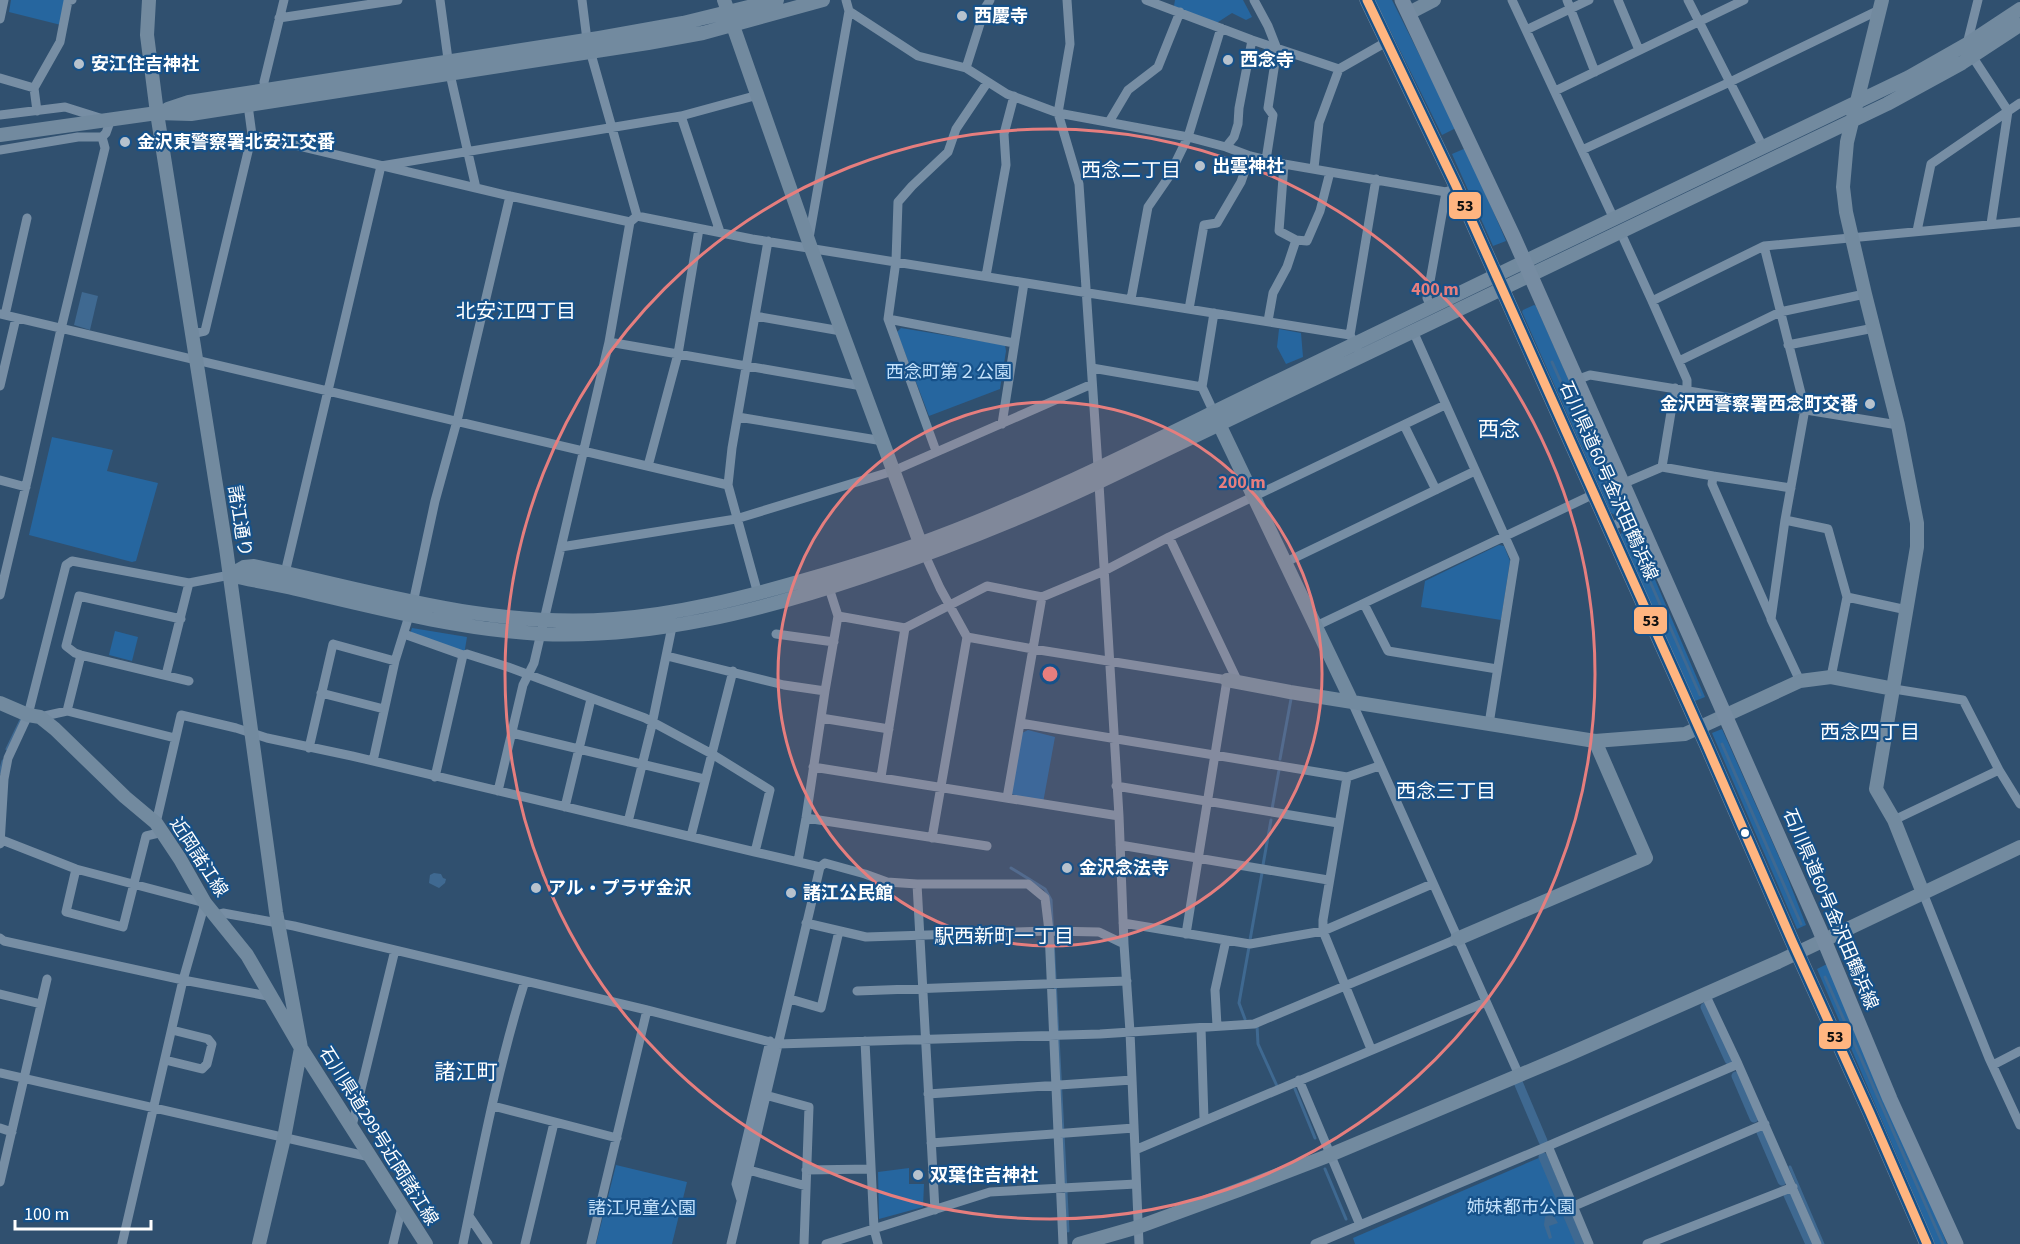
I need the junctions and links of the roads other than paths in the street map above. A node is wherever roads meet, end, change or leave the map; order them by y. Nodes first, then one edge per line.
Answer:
1 (4, 0) edge
2 (72, 0) edge
3 (149, 0) edge
4 (284, 0) edge
5 (398, 0) edge
6 (440, 0) edge
7 (582, 0) edge
8 (777, 0) edge
9 (823, 0) edge
10 (846, 0) edge
11 (990, 0) edge
12 (1067, 0) edge
13 (1146, 0) edge
14 (1254, 0) edge
15 (1366, 0) edge
16 (1434, 0) edge
17 (1512, 0) edge
18 (1589, 0) edge
19 (1618, 0) edge
20 (1688, 0) edge
21 (1744, 0) edge
22 (1978, 0) edge
23 (1171, 4) edge
24 (1569, 4) edge
25 (1881, 5) edge
26 (1405, 7) edge
27 (2020, 9) edge
28 (849, 11) junction
29 (1180, 12) junction
30 (729, 13) edge
31 (279, 18) junction
32 (0, 19) edge
33 (1698, 23) junction
34 (2020, 25) edge
35 (1221, 28) junction
36 (1526, 30) junction
37 (1252, 40) junction
38 (1388, 41) junction
39 (589, 46) junction
40 (1278, 49) junction
41 (1639, 50) junction
42 (1970, 50) junction
43 (449, 68) junction
44 (966, 68) junction
45 (1339, 69) junction
46 (1595, 72) junction
47 (0, 78) edge
48 (1730, 82) junction
49 (987, 83) junction
50 (34, 88) junction
51 (1554, 91) junction
52 (758, 95) junction
53 (266, 96) junction
54 (1014, 96) junction
55 (1856, 102) junction
56 (2020, 103) edge
57 (248, 105) junction
58 (37, 111) junction
59 (2008, 111) junction
60 (158, 113) junction
61 (1058, 113) junction
62 (0, 115) edge
63 (681, 116) junction
64 (108, 120) junction
65 (1852, 120) junction
66 (1109, 122) junction
67 (612, 128) junction
68 (0, 135) edge
69 (252, 135) junction
70 (1188, 136) junction
71 (102, 137) junction
72 (1226, 147) junction
73 (1763, 147) junction
74 (0, 150) edge
75 (1582, 150) junction
76 (468, 153) junction
77 (1250, 156) junction
78 (1266, 160) junction
79 (1284, 164) junction
80 (381, 166) junction
81 (1314, 168) junction
82 (1330, 172) junction
83 (1376, 179) junction
84 (476, 188) junction
85 (1451, 190) junction
86 (1690, 190) junction
87 (510, 196) junction
88 (27, 218) dead end
89 (633, 219) junction
90 (2020, 222) edge
91 (1991, 224) junction
92 (1617, 225) junction
93 (699, 229) junction
94 (1917, 231) junction
95 (720, 232) junction
96 (1852, 237) junction
97 (1296, 240) junction
98 (768, 241) junction
99 (810, 243) junction
100 (1764, 246) junction
101 (896, 261) junction
102 (1527, 269) junction
103 (986, 276) junction
104 (1499, 282) junction
105 (1024, 283) junction
106 (1085, 292) junction
107 (1865, 294) junction
108 (1131, 299) junction
109 (1652, 301) junction
110 (1431, 307) junction
111 (1190, 309) junction
112 (1215, 312) junction
113 (1780, 312) junction
114 (3, 315) edge
115 (755, 316) junction
116 (16, 318) junction
117 (888, 319) junction
118 (1268, 321) junction
119 (1874, 328) junction
120 (61, 329) junction
121 (841, 331) junction
122 (1413, 331) junction
123 (192, 334) junction
124 (609, 342) junction
125 (1014, 343) junction
126 (1355, 345) junction
127 (1788, 345) junction
128 (678, 354) junction
129 (1679, 360) junction
130 (195, 361) junction
131 (746, 365) junction
132 (1092, 368) junction
133 (1576, 380) junction
134 (1092, 384) junction
135 (0, 386) edge
136 (862, 386) junction
137 (1202, 387) junction
138 (1674, 388) junction
139 (1687, 390) junction
140 (327, 391) junction
141 (1446, 405) junction
142 (1805, 409) junction
143 (738, 417) junction
144 (1216, 418) junction
145 (457, 421) junction
146 (1002, 424) junction
147 (1404, 425) junction
148 (1898, 425) junction
149 (883, 441) junction
150 (584, 451) junction
151 (936, 451) junction
152 (648, 466) junction
153 (1098, 467) junction
154 (1662, 467) junction
155 (893, 471) junction
156 (1475, 471) junction
157 (1713, 476) junction
158 (0, 480) edge
159 (1099, 482) junction
160 (1622, 484) junction
161 (728, 485) junction
162 (26, 487) junction
163 (1791, 488) junction
164 (1436, 490) junction
165 (1594, 494) junction
166 (1254, 496) junction
167 (1635, 515) junction
168 (736, 519) junction
169 (1785, 520) junction
170 (1609, 528) junction
171 (1169, 537) junction
172 (1504, 537) junction
173 (561, 547) junction
174 (923, 549) junction
175 (1286, 562) junction
176 (1104, 571) junction
177 (285, 573) junction
178 (230, 575) junction
179 (189, 583) junction
180 (829, 588) junction
181 (758, 594) junction
182 (0, 595) edge
183 (1042, 597) junction
184 (1847, 597) junction
185 (1364, 604) junction
186 (950, 605) junction
187 (410, 609) junction
188 (1907, 610) junction
189 (838, 616) junction
190 (180, 619) junction
191 (674, 619) junction
192 (1771, 619) junction
193 (1316, 626) junction
194 (542, 627) junction
195 (905, 628) junction
196 (404, 634) junction
197 (776, 634) dead end
198 (967, 637) junction
199 (834, 642) junction
200 (1033, 650) junction
201 (81, 655) junction
202 (463, 655) junction
203 (667, 656) junction
204 (395, 661) junction
205 (1110, 662) junction
206 (1497, 669) junction
207 (733, 671) junction
208 (166, 675) junction
209 (527, 675) junction
210 (1832, 677) junction
211 (189, 681) dead end
212 (1232, 681) junction
213 (1800, 681) junction
214 (1894, 689) junction
215 (825, 691) junction
216 (321, 693) junction
217 (591, 699) junction
218 (1352, 702) junction
219 (0, 703) edge
220 (384, 709) junction
221 (67, 711) junction
222 (34, 716) junction
223 (1724, 716) junction
224 (821, 718) junction
225 (652, 722) junction
226 (1020, 723) junction
227 (1489, 724) junction
228 (1698, 728) junction
229 (889, 729) junction
230 (251, 733) junction
231 (512, 733) junction
232 (175, 738) junction
233 (1114, 738) junction
234 (1595, 741) junction
235 (309, 748) junction
236 (578, 748) junction
237 (712, 754) junction
238 (1215, 755) junction
239 (373, 761) junction
240 (642, 764) junction
241 (1379, 766) junction
242 (813, 767) junction
243 (1999, 770) junction
244 (435, 777) junction
245 (880, 777) junction
246 (1347, 777) junction
247 (704, 780) junction
248 (1116, 786) junction
249 (942, 787) junction
250 (498, 791) junction
251 (1007, 798) junction
252 (1208, 801) junction
253 (2020, 804) edge
254 (565, 807) junction
255 (1119, 816) junction
256 (806, 818) junction
257 (1894, 820) junction
258 (628, 822) junction
259 (1338, 823) junction
260 (160, 828) junction
261 (691, 836) junction
262 (932, 838) junction
263 (1, 842) edge
264 (1120, 845) junction
265 (987, 846) dead end
266 (2020, 847) edge
267 (755, 852) junction
268 (1198, 858) junction
269 (798, 861) junction
270 (820, 867) junction
271 (76, 869) junction
272 (1328, 880) junction
273 (134, 884) junction
274 (917, 884) junction
275 (1432, 884) junction
276 (1923, 893) junction
277 (205, 903) junction
278 (215, 915) junction
279 (278, 923) junction
280 (1123, 923) junction
281 (806, 924) junction
282 (839, 931) junction
283 (1053, 931) junction
284 (1323, 931) junction
285 (1186, 934) junction
286 (920, 935) junction
287 (0, 938) edge
288 (1457, 939) junction
289 (1226, 940) junction
290 (1824, 940) junction
291 (1124, 945) junction
292 (394, 950) junction
293 (1797, 953) junction
294 (47, 979) dead end
295 (183, 980) junction
296 (525, 981) junction
297 (1127, 981) junction
298 (1054, 983) junction
299 (1345, 985) junction
300 (923, 989) junction
301 (857, 992) dead end
302 (0, 994) edge
303 (1705, 994) junction
304 (273, 997) junction
305 (790, 999) junction
306 (1486, 1002) junction
307 (41, 1004) junction
308 (647, 1010) junction
309 (1217, 1026) junction
310 (1201, 1028) junction
311 (172, 1030) junction
312 (1130, 1032) junction
313 (1057, 1034) junction
314 (926, 1039) junction
315 (865, 1041) junction
316 (774, 1042) junction
317 (301, 1048) junction
318 (1371, 1049) junction
319 (2020, 1051) edge
320 (165, 1060) junction
321 (1738, 1064) junction
322 (1993, 1065) junction
323 (0, 1073) edge
324 (1519, 1075) junction
325 (25, 1079) junction
326 (1132, 1080) junction
327 (1299, 1080) junction
328 (1059, 1084) junction
329 (762, 1094) junction
330 (928, 1094) junction
331 (492, 1106) junction
332 (154, 1109) junction
333 (1204, 1119) junction
334 (2019, 1122) edge
335 (554, 1123) junction
336 (1765, 1124) junction
337 (352, 1126) junction
338 (755, 1126) junction
339 (0, 1128) edge
340 (1134, 1128) junction
341 (12, 1132) junction
342 (1061, 1132) junction
343 (284, 1138) junction
344 (617, 1138) junction
345 (931, 1143) junction
346 (1548, 1146) junction
347 (1135, 1150) junction
348 (1330, 1155) junction
349 (370, 1157) junction
350 (871, 1169) junction
351 (749, 1170) junction
352 (806, 1170) junction
353 (0, 1182) edge
354 (1136, 1184) junction
355 (806, 1186) junction
356 (1064, 1187) junction
357 (1792, 1187) junction
358 (741, 1200) junction
359 (1574, 1206) junction
360 (402, 1207) junction
361 (935, 1210) junction
362 (469, 1216) junction
363 (1360, 1225) junction
364 (1138, 1227) junction
365 (874, 1229) junction
366 (122, 1244) edge
367 (259, 1244) edge
368 (393, 1244) edge
369 (426, 1244) edge
370 (463, 1244) edge
371 (488, 1244) edge
372 (525, 1244) edge
373 (591, 1244) edge
374 (731, 1244) edge
375 (804, 1244) edge
376 (826, 1244) edge
377 (878, 1244) edge
378 (1064, 1244) edge
379 (1079, 1244) edge
380 (1139, 1244) edge
381 (1315, 1244) edge
382 (1589, 1244) edge
383 (1647, 1244) edge
384 (1817, 1244) edge
385 (1927, 1244) edge
386 (1956, 1244) edge

1 - 32 street
2 - 50 street
3 - 60 street, 諸江通り
4 - 31 street
5 - 31 street
6 - 43 street
7 - 39 street
8 - 30 street
9 - 30 street
10 - 28 street
11 - 44 street
12 - 61 street
13 - 23 street
14 - 40 street
15 - 38 main road, 石川県道60号金沢田鶴浜線
16 - 26 street
17 - 36 street
18 - 24 street
19 - 41 street
20 - 33 street
21 - 33 street
22 - 42 street
23 - 29 street
24 - 36 street
24 - 46 street
25 - 48 street
25 - 55 street
26 - 102 main road, 石川県道60号金沢田鶴浜線
27 - 42 street
28 - 44 street
28 - 99 street
29 - 35 street
29 - 66 street
30 - 39 street
30 - 52 street
31 - 53 street
33 - 41 street
33 - 48 street
34 - 42 street
35 - 37 street
35 - 70 street
36 - 51 street
37 - 40 street
37 - 72 street
38 - 45 street
38 - 85 main road, 石川県道60号金沢田鶴浜線
39 - 43 street
39 - 67 street
40 - 45 street
40 - 78 street
41 - 46 street
42 - 55 street
42 - 59 street
42 - 65 street
43 - 53 street
43 - 76 street
44 - 49 street
45 - 81 street
46 - 51 street
47 - 50 street
48 - 73 street
48 - 75 street
49 - 54 street
49 - 101 street
50 - 58 street
51 - 75 street
52 - 63 street
52 - 99 street
53 - 57 street
53 - 60 street
54 - 61 street
54 - 103 street
55 - 65 street
55 - 73 street
56 - 59 street
57 - 60 street
57 - 69 street
58 - 62 street
58 - 64 street
59 - 91 street
59 - 94 street
60 - 64 street
60 - 123 street, 諸江通り
61 - 66 street
61 - 106 street
63 - 67 street
63 - 95 street
64 - 68 street
64 - 71 street
65 - 86 street
65 - 96 street
66 - 70 street
67 - 76 street
67 - 89 street
69 - 80 street
69 - 123 street
70 - 72 street
70 - 108 street
71 - 74 street
71 - 120 street
72 - 77 street
73 - 86 street
75 - 92 street
76 - 80 street
76 - 84 street
77 - 78 street
77 - 111 street
78 - 79 street
79 - 81 street
79 - 97 street
80 - 84 street
80 - 140 street
81 - 82 street
82 - 83 street
82 - 97 street
83 - 85 street
83 - 126 street
84 - 87 street
85 - 104 main road, 石川県道60号金沢田鶴浜線
85 - 110 street
86 - 92 street
87 - 89 street
87 - 145 street
88 - 114 street
89 - 93 street
89 - 124 street
90 - 91 street
91 - 94 street
92 - 102 street
92 - 109 street
93 - 95 street
93 - 128 street
94 - 96 street
95 - 98 street
96 - 100 street
96 - 107 street
97 - 118 street
98 - 99 street
98 - 115 street
99 - 101 street
99 - 121 street
100 - 109 street
100 - 113 street
101 - 103 street
101 - 117 street
102 - 104 street
102 - 133 main road, 石川県道60号金沢田鶴浜線
103 - 105 street
104 - 110 street
104 - 122 street
104 - 165 main road, 石川県道60号金沢田鶴浜線
105 - 106 street
105 - 125 street
106 - 108 street
106 - 132 street
107 - 113 street
107 - 119 street
108 - 111 street
109 - 129 street
110 - 126 street
111 - 112 street
112 - 118 street
112 - 137 street
113 - 127 street
113 - 129 street
114 - 116 street
115 - 121 street
115 - 131 street
116 - 120 street
116 - 135 street
117 - 125 street
117 - 151 street
118 - 126 street
119 - 127 street
119 - 148 street
120 - 130 street
120 - 162 street
121 - 136 street
122 - 126 street
122 - 141 street
123 - 130 street, 諸江通り
124 - 128 street
124 - 150 street
125 - 146 street
126 - 144 street
127 - 142 street
128 - 131 street
128 - 152 street
129 - 139 street
130 - 140 street
130 - 178 street, 諸江通り
131 - 136 street
131 - 143 street
132 - 134 street
132 - 137 street
133 - 138 street
133 - 160 main road, 石川県道60号金沢田鶴浜線
134 - 146 street
134 - 153 street
136 - 149 street
137 - 144 street
138 - 139 street
138 - 154 street
139 - 142 street
140 - 145 street
140 - 177 street
141 - 147 street
141 - 156 street
142 - 148 street
142 - 163 street
143 - 149 street
143 - 161 street
144 - 153 street
144 - 159 street
144 - 166 street
145 - 150 street
145 - 187 street
146 - 151 street
147 - 164 street
147 - 166 street
148 - 188 street
149 - 155 street
150 - 152 street
150 - 173 street
151 - 155 street
152 - 161 street
153 - 159 street
153 - 174 street
154 - 157 street
154 - 160 street
155 - 168 street
155 - 174 street
156 - 164 street
156 - 172 street
157 - 163 street
157 - 192 street
158 - 162 street
159 - 174 street
159 - 176 street
160 - 167 main road, 石川県道60号金沢田鶴浜線
161 - 168 street
162 - 182 street
163 - 169 street
164 - 175 street
165 - 170 main road, 石川県道60号金沢田鶴浜線
165 - 172 street
166 - 171 street
166 - 175 street
167 - 170 street
167 - 223 main road, 石川県道60号金沢田鶴浜線
168 - 173 street
168 - 181 street
169 - 184 street
169 - 192 street
170 - 228 main road, 石川県道60号金沢田鶴浜線
171 - 176 street
171 - 212 street
172 - 185 street
172 - 206 street
173 - 194 street
174 - 180 street
174 - 181 street
174 - 186 street
175 - 193 street
176 - 183 street
176 - 205 street
177 - 178 street
177 - 187 street
178 - 179 street
178 - 187 street
178 - 230 street, 諸江通り
179 - 190 street
179 - 222 street
180 - 189 street
180 - 191 street
181 - 191 street
183 - 186 street
183 - 200 street
184 - 188 street
184 - 210 street
185 - 193 street
185 - 206 street
186 - 195 street
186 - 198 street
187 - 194 street
187 - 196 street
188 - 214 street
189 - 195 street
189 - 199 street
190 - 201 street
190 - 208 street
191 - 194 street
191 - 203 street
192 - 213 street
193 - 218 street
194 - 209 street
195 - 229 street
196 - 202 street
196 - 204 street
197 - 199 street
198 - 200 street
198 - 249 street
199 - 215 street
200 - 205 street
200 - 226 street
201 - 208 street
201 - 221 street
202 - 209 street
202 - 244 street
203 - 207 street
203 - 225 street
204 - 216 street
204 - 220 street
205 - 212 street
205 - 233 street
206 - 227 street
207 - 215 street
207 - 237 street
208 - 211 street
209 - 217 street
209 - 231 street
210 - 213 street
210 - 214 street
212 - 218 street
212 - 238 street
213 - 223 street
214 - 243 street
214 - 257 street
215 - 224 street
216 - 220 street
216 - 235 street
217 - 225 street
217 - 236 street
218 - 227 street
218 - 241 street
219 - 222 street, 近岡諸江線
220 - 239 street
221 - 222 street
221 - 232 street
222 - 260 street, 近岡諸江線
222 - 263 street
223 - 228 street
223 - 290 main road, 石川県道60号金沢田鶴浜線
224 - 229 street
224 - 242 street
225 - 237 street
225 - 240 street
226 - 233 street
226 - 251 street
227 - 234 street
228 - 234 street
228 - 293 main road, 石川県道60号金沢田鶴浜線
229 - 245 street
230 - 232 street
230 - 235 street
230 - 279 street, 諸江通り
231 - 236 street
231 - 250 street
232 - 260 street
233 - 238 street
233 - 248 street
234 - 288 street
235 - 239 street
236 - 240 street
236 - 254 street
237 - 247 street
237 - 267 street
238 - 246 street
238 - 252 street
239 - 244 street
240 - 247 street
240 - 258 street
241 - 246 street
241 - 275 street
242 - 245 street
242 - 256 street
243 - 253 street
243 - 257 street
244 - 250 street
245 - 249 street
246 - 259 street
247 - 261 street
248 - 252 street
248 - 255 street
249 - 251 street
249 - 262 street
250 - 254 street
251 - 255 street
252 - 259 street
252 - 268 street
254 - 258 street
255 - 264 street
256 - 262 street
256 - 269 street
257 - 276 street
258 - 261 street
259 - 272 street
260 - 273 street
260 - 277 street, 近岡諸江線
261 - 267 street
262 - 265 street
263 - 271 street
264 - 268 street
264 - 280 street
266 - 276 street
267 - 269 street
268 - 272 street
268 - 285 street
269 - 270 street
270 - 274 street
270 - 281 street
271 - 273 street
271 - 273 street
272 - 284 street
273 - 277 street
274 - 283 street
274 - 286 street
275 - 284 street
275 - 288 street
276 - 290 street
276 - 322 street
277 - 278 street, 近岡諸江線
277 - 295 street
278 - 279 street
278 - 304 street, 近岡諸江線
279 - 292 street
279 - 317 street, 諸江通り
280 - 285 street
280 - 291 street
281 - 282 street
281 - 305 street
282 - 286 street
282 - 305 street
283 - 286 street
283 - 291 street
283 - 298 street
284 - 289 street
284 - 299 street
285 - 289 street
286 - 300 street
287 - 295 street
288 - 299 street
288 - 306 street
289 - 309 street
290 - 293 street
290 - 386 main road, 石川県道60号金沢田鶴浜線
291 - 297 street
292 - 296 street
292 - 337 street
293 - 303 street
293 - 385 main road, 石川県道60号金沢田鶴浜線
294 - 307 street
295 - 304 street
295 - 311 street
296 - 308 street
296 - 331 street
297 - 298 street
297 - 312 street
298 - 300 street
298 - 313 street
299 - 309 street
299 - 318 street
300 - 301 street
300 - 314 street
302 - 307 street
303 - 321 street
303 - 324 street
304 - 317 street, 近岡諸江線
305 - 316 street
306 - 318 street
306 - 324 street
307 - 325 street
308 - 316 street
308 - 344 street
309 - 310 street
310 - 312 street
310 - 333 street
311 - 320 street
311 - 320 street
312 - 313 street
312 - 326 street
313 - 314 street
313 - 328 street
314 - 315 street
314 - 330 street
315 - 316 street
315 - 350 street
316 - 329 street
317 - 337 street, 石川県道299号近岡諸江線
317 - 343 street
318 - 327 street
319 - 322 street
320 - 332 street
321 - 336 street
321 - 346 street
322 - 334 street
323 - 325 street
324 - 348 street
325 - 332 street
325 - 341 street
326 - 328 street
326 - 340 street
327 - 333 street
327 - 348 street
328 - 330 street
328 - 342 street
329 - 338 street
329 - 352 street
330 - 345 street
331 - 335 street
331 - 362 street
332 - 343 street
332 - 366 street
333 - 347 street
335 - 344 street
335 - 372 street
336 - 357 street
336 - 359 street
337 - 349 street, 石川県道299号近岡諸江線
338 - 351 street
338 - 358 street
339 - 341 street
340 - 342 street
340 - 347 street
341 - 353 street
342 - 345 street
342 - 356 street
343 - 349 street
343 - 367 street
344 - 373 street
345 - 361 street
346 - 359 street
346 - 363 street
347 - 354 street
348 - 363 street
348 - 364 street
349 - 360 street, 石川県道299号近岡諸江線
350 - 352 street
350 - 365 street
351 - 355 street
351 - 358 street
352 - 355 street
354 - 356 street
354 - 364 street
355 - 375 street
356 - 361 street
356 - 378 street
357 - 383 street
357 - 384 street
358 - 374 street
359 - 382 street
360 - 368 street
360 - 369 street, 石川県道299号近岡諸江線
361 - 365 street
362 - 370 street
362 - 371 street
363 - 381 street
364 - 379 street
364 - 380 street
365 - 376 street
365 - 377 street

